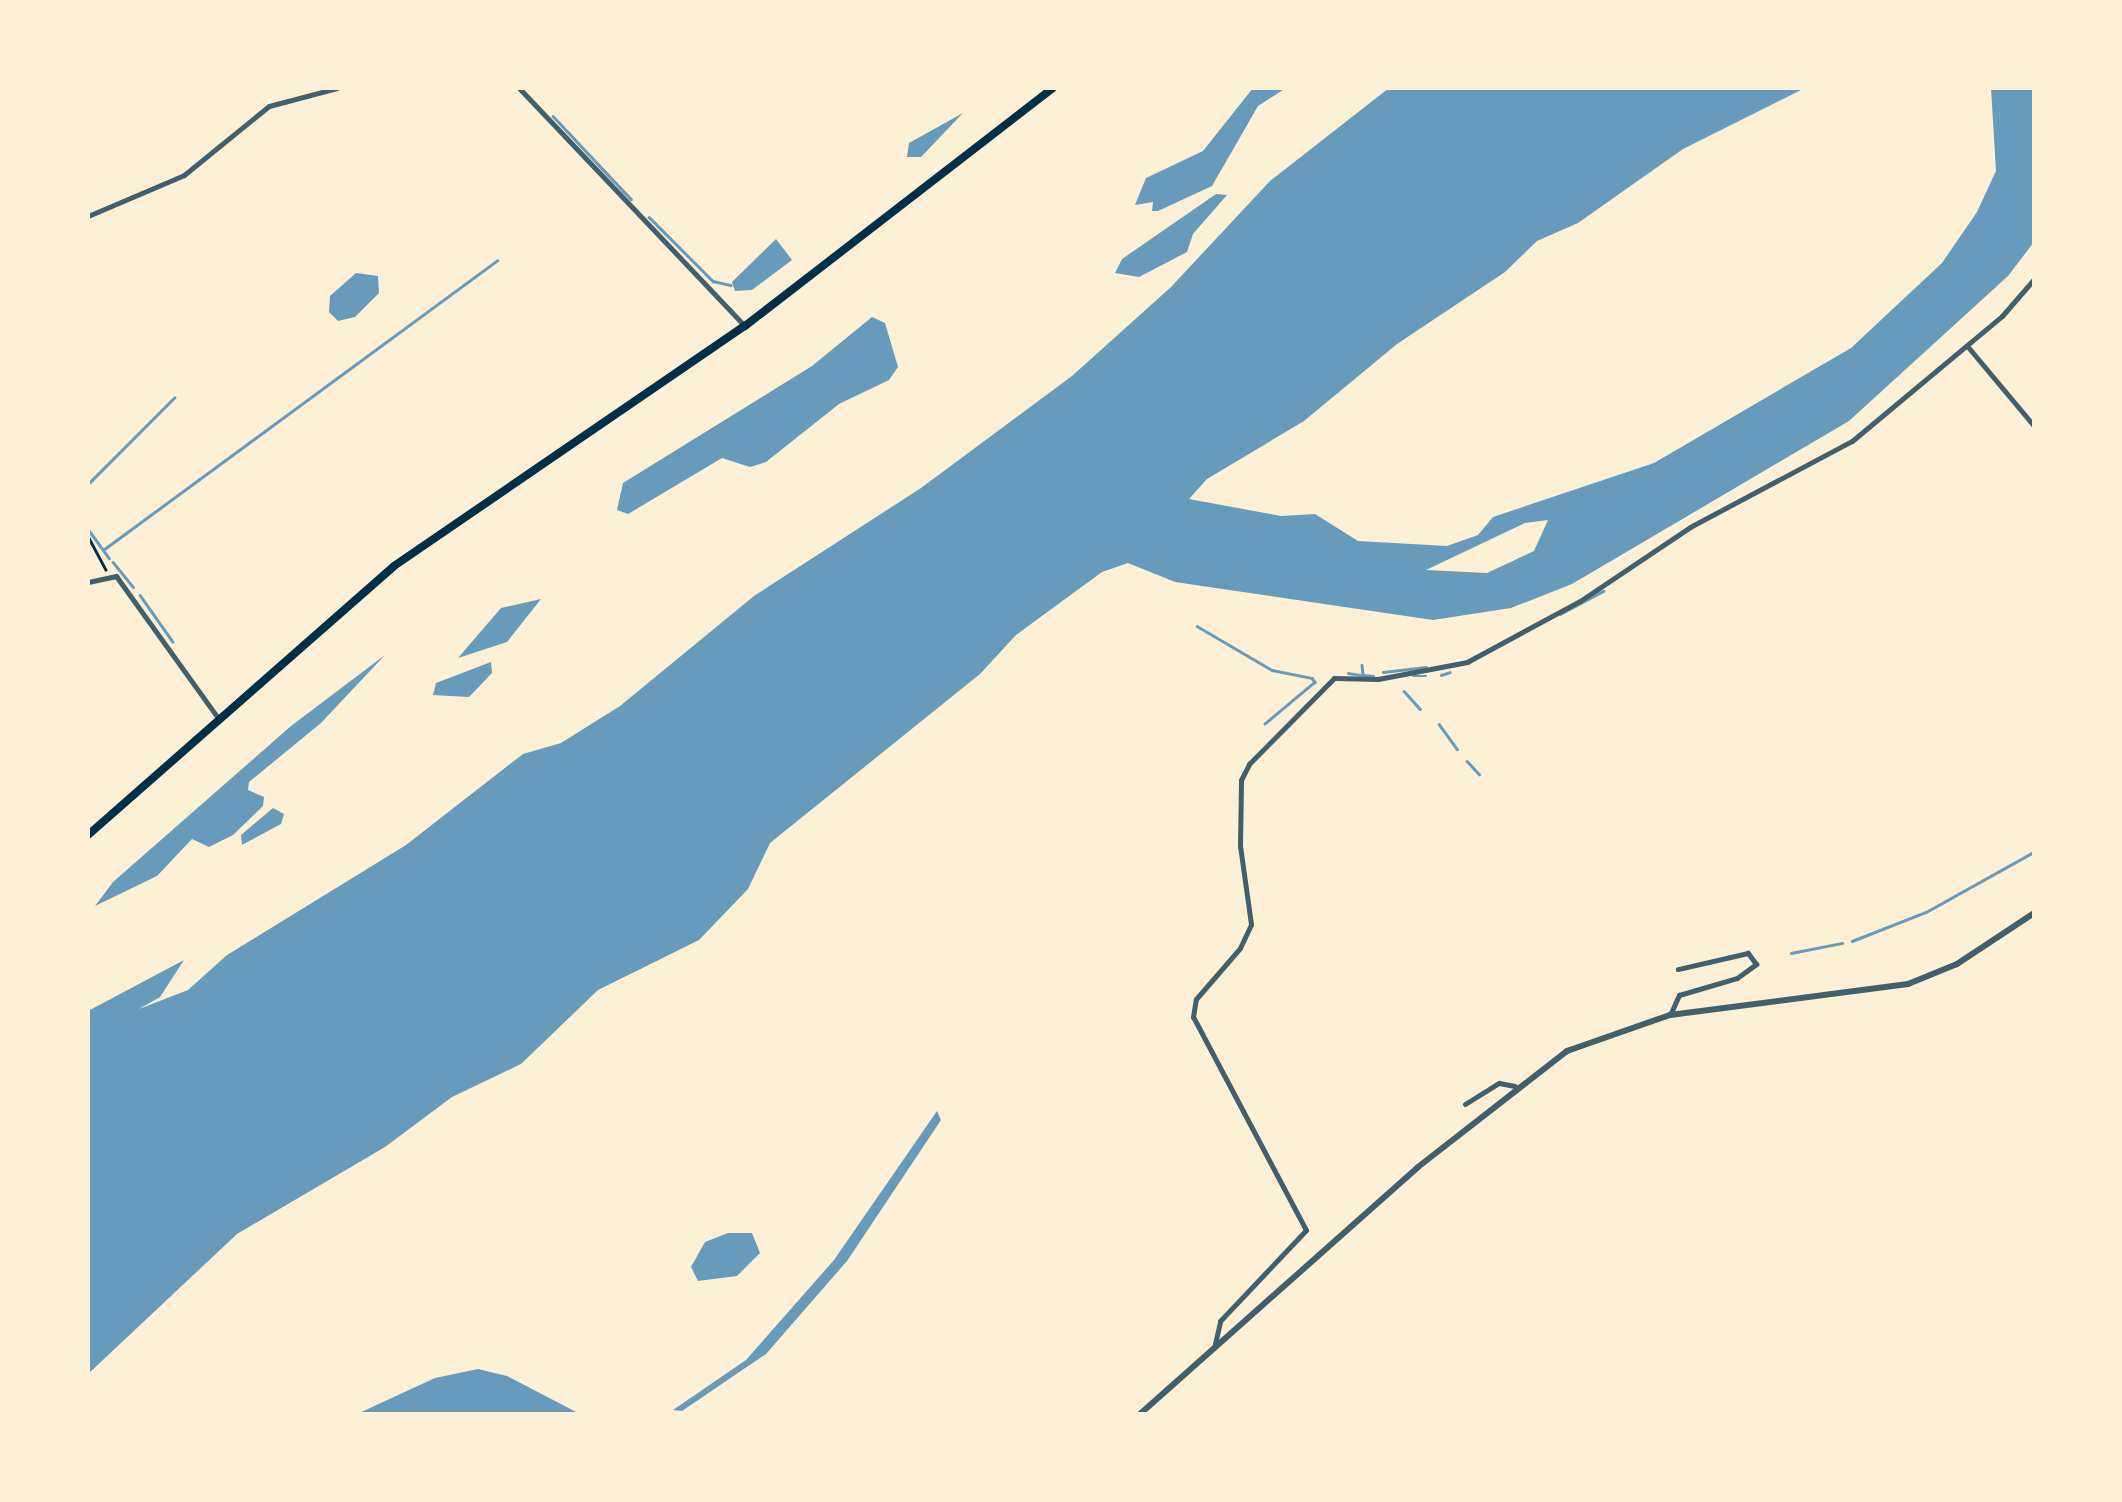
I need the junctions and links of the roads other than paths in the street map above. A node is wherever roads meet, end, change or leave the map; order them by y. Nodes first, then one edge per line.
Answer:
1 (337, 88) edge
2 (519, 88) edge
3 (1053, 88) edge
4 (88, 216) edge
5 (2034, 279) edge
6 (745, 326) junction
7 (1968, 347) junction
8 (2034, 426) edge
9 (88, 582) edge
10 (218, 718) junction
11 (88, 834) edge
12 (2034, 912) edge
13 (1678, 969) dead end
14 (1670, 1015) junction
15 (1515, 1086) junction
16 (1465, 1104) dead end
17 (1214, 1348) junction
18 (1140, 1414) edge

1 - 4 street
2 - 6 street
3 - 6 main road
5 - 7 street
6 - 10 main road
7 - 8 street
7 - 17 street
9 - 10 street
10 - 11 main road
12 - 14 street
13 - 14 street
14 - 15 street
15 - 16 street
15 - 17 street
17 - 18 street

